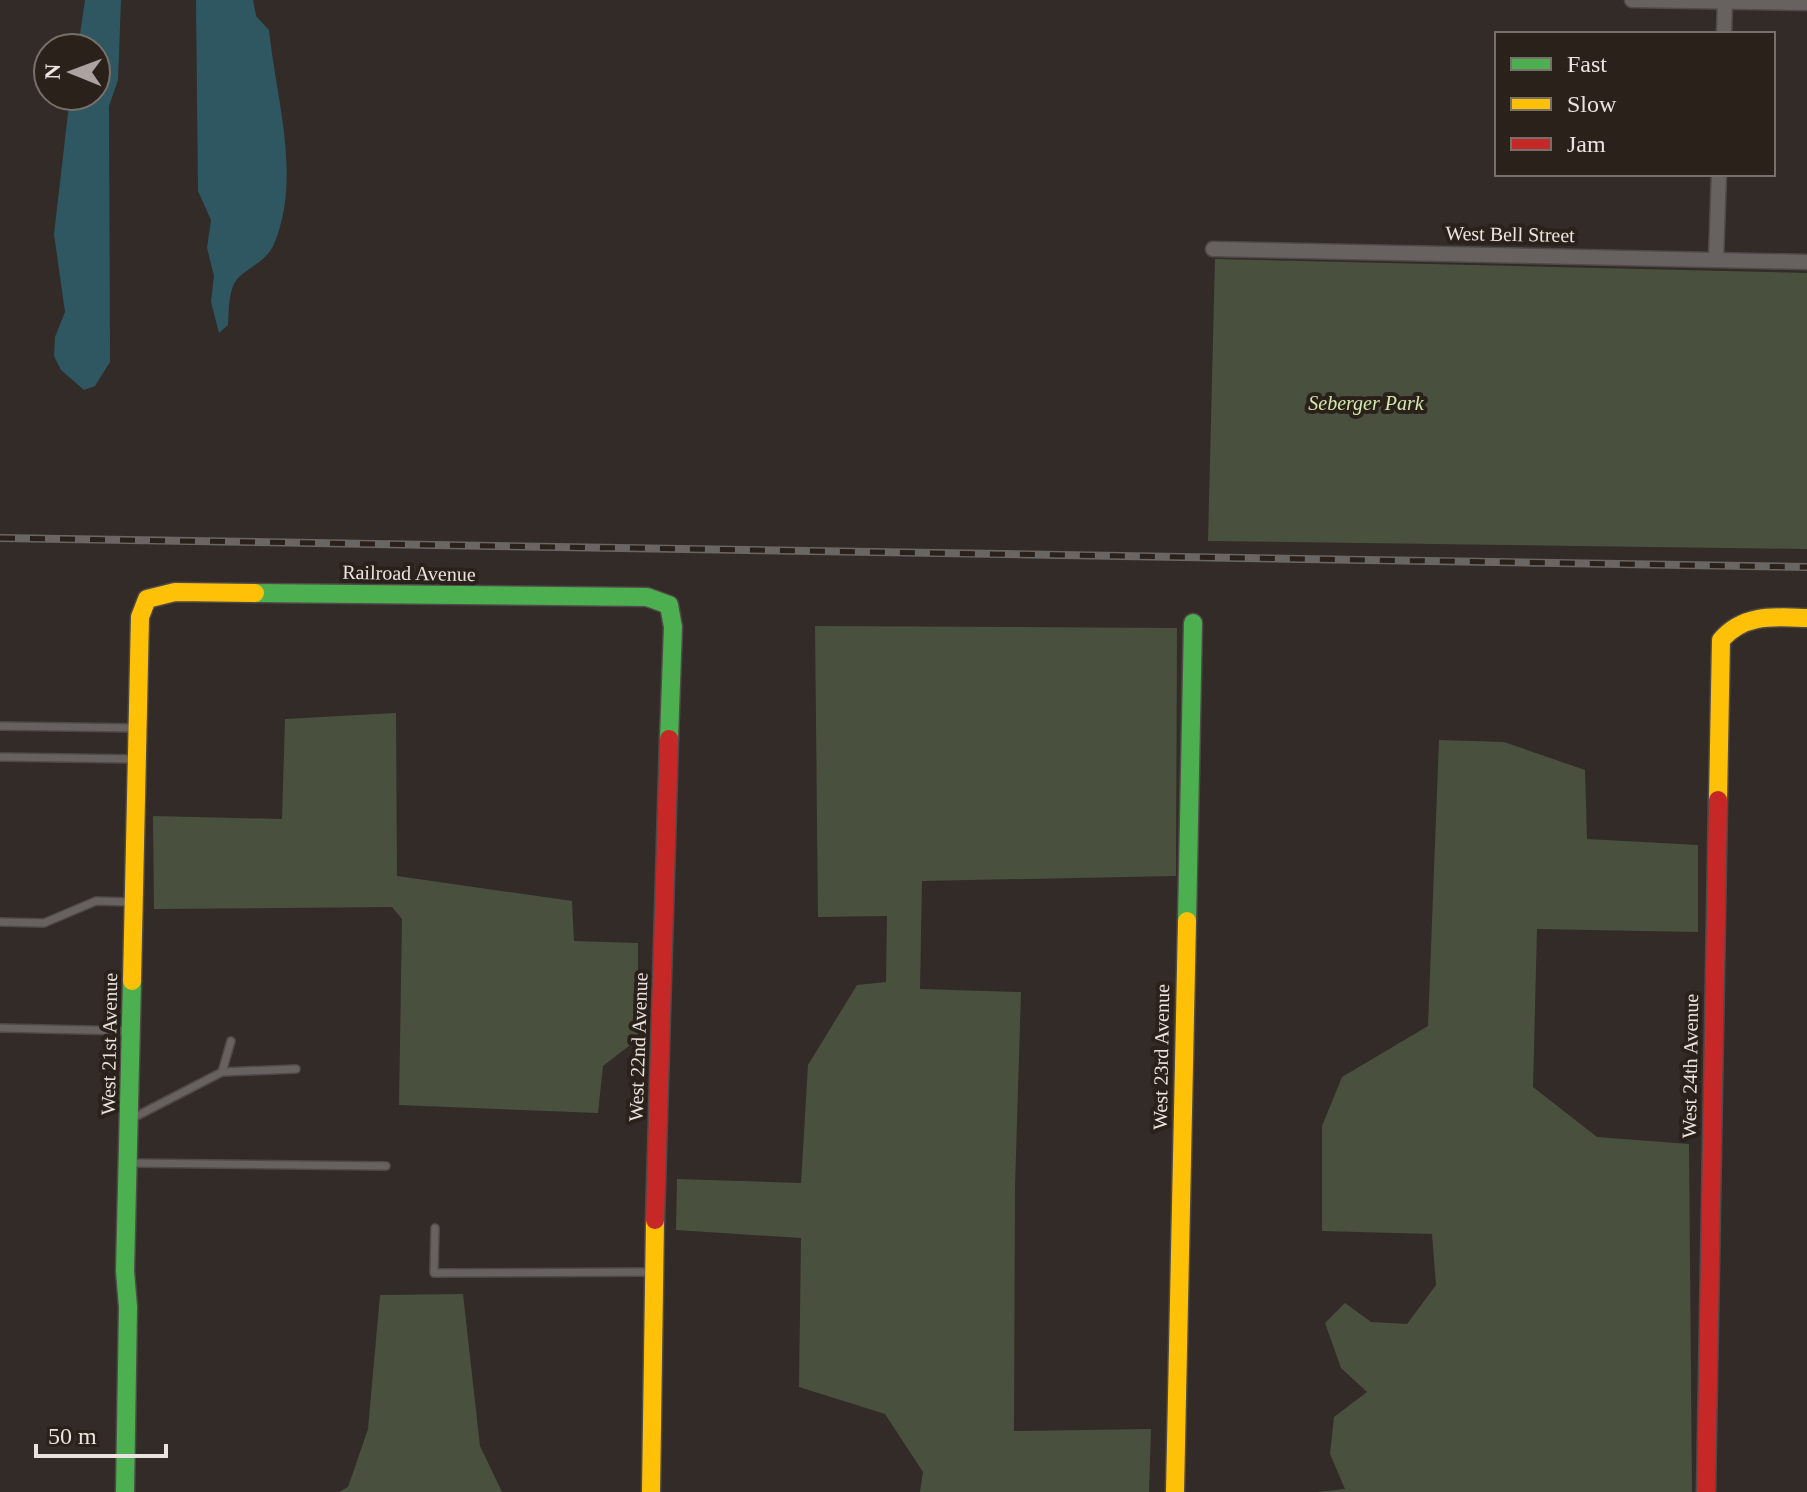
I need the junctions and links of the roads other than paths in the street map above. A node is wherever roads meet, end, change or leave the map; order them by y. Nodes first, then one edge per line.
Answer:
1 (1632, 0) edge
2 (1725, 1) edge
3 (1807, 3) edge
4 (1724, 32) edge
5 (1719, 176) edge
6 (1213, 249) dead end
7 (1716, 258) junction
8 (1807, 262) edge
9 (147, 599) joint
10 (669, 605) joint
11 (1807, 618) edge
12 (1193, 623) dead end
13 (0, 726) edge
14 (137, 728) junction
15 (0, 757) edge
16 (136, 760) junction
17 (134, 902) junction
18 (0, 922) edge
19 (0, 1028) edge
20 (131, 1031) junction
21 (231, 1041) dead end
22 (296, 1069) dead end
23 (222, 1072) junction
24 (129, 1120) junction
25 (128, 1163) junction
26 (386, 1166) dead end
27 (435, 1228) dead end
28 (654, 1272) junction
29 (125, 1492) edge
30 (651, 1492) edge
31 (1175, 1492) edge
32 (1706, 1492) edge

1 - 2 street
2 - 3 street
2 - 4 street
5 - 7 street
6 - 7 street, West Bell Street
7 - 8 street, West Bell Street
9 - 10 street, Railroad Avenue
9 - 14 street, West 21st Avenue
10 - 28 street, West 22nd Avenue
11 - 32 street, West 24th Avenue
12 - 31 street, West 23rd Avenue
13 - 14 lane
14 - 16 street, West 21st Avenue
15 - 16 lane
16 - 17 street, West 21st Avenue
17 - 18 lane
17 - 20 street, West 21st Avenue
19 - 20 lane
20 - 24 street, West 21st Avenue
21 - 23 lane
22 - 23 lane
23 - 24 lane
24 - 25 street, West 21st Avenue
25 - 26 lane
25 - 29 street, West 21st Avenue
27 - 28 lane
28 - 30 street, West 22nd Avenue

